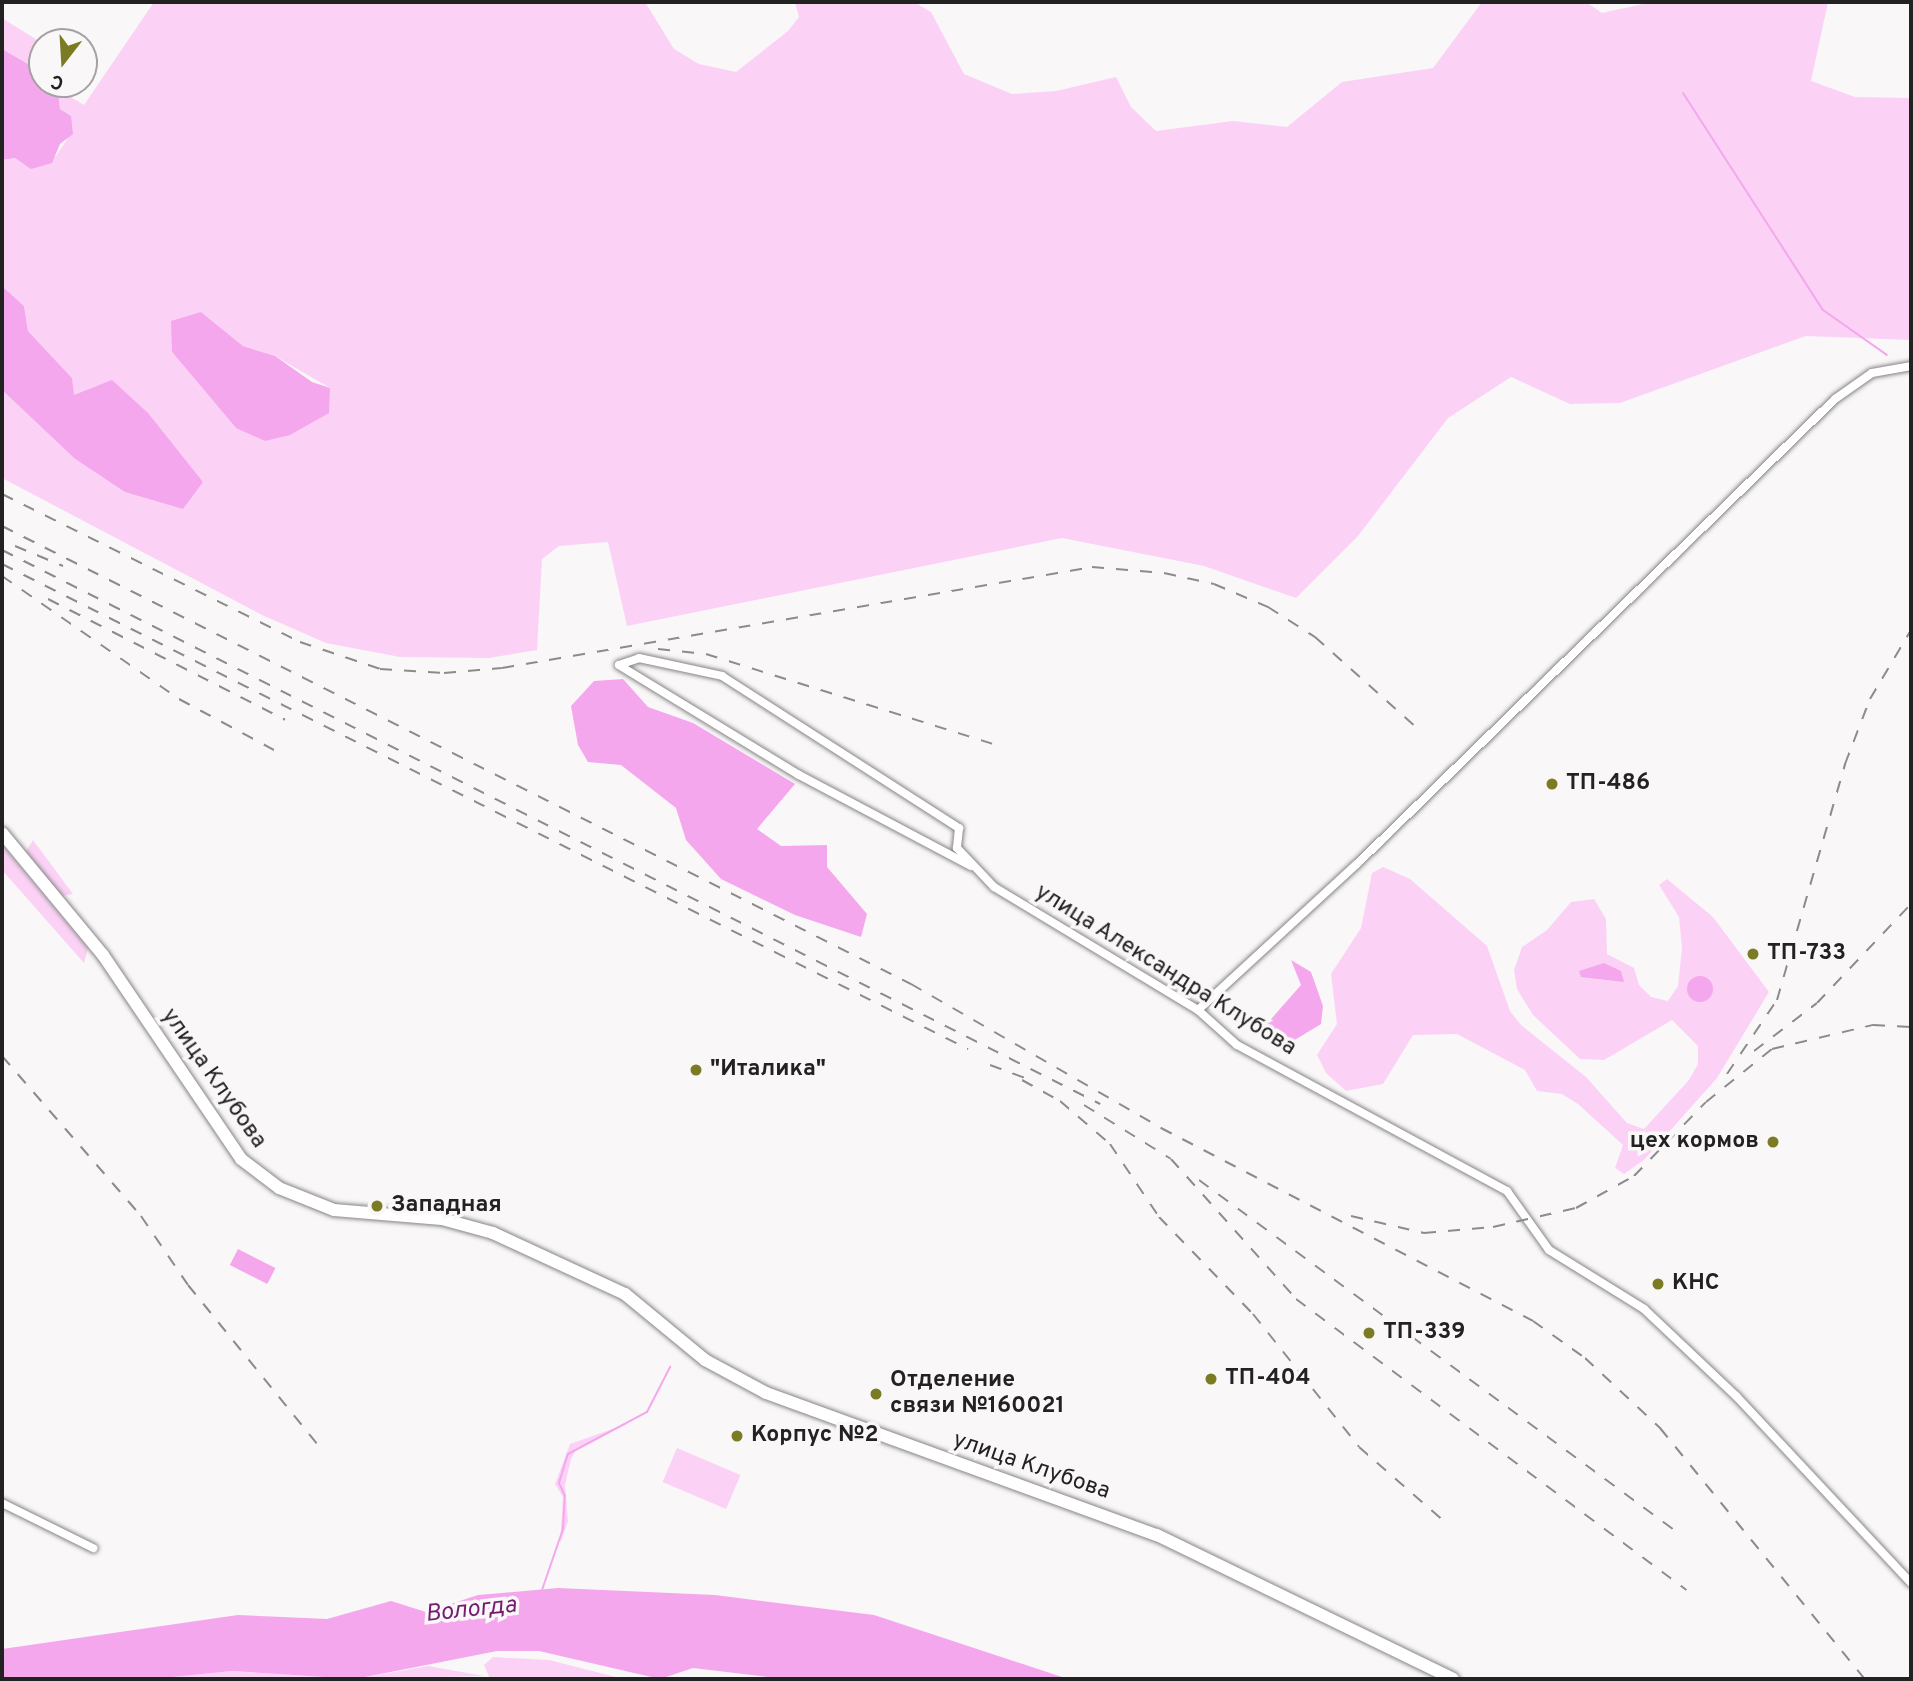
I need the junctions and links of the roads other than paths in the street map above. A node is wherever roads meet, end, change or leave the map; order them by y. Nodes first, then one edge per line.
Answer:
1 (1911, 366) edge
2 (2, 833) edge
3 (971, 866) junction
4 (1198, 1010) junction
5 (2, 1503) edge
6 (93, 1548) dead end
7 (1911, 1583) edge
8 (1453, 1679) edge

1 - 4 street
2 - 8 main road, улица Клубова
3 - 3 street, улица Александра Клубова
3 - 4 street, улица Александра Клубова
4 - 7 street, улица Александра Клубова
5 - 6 street

